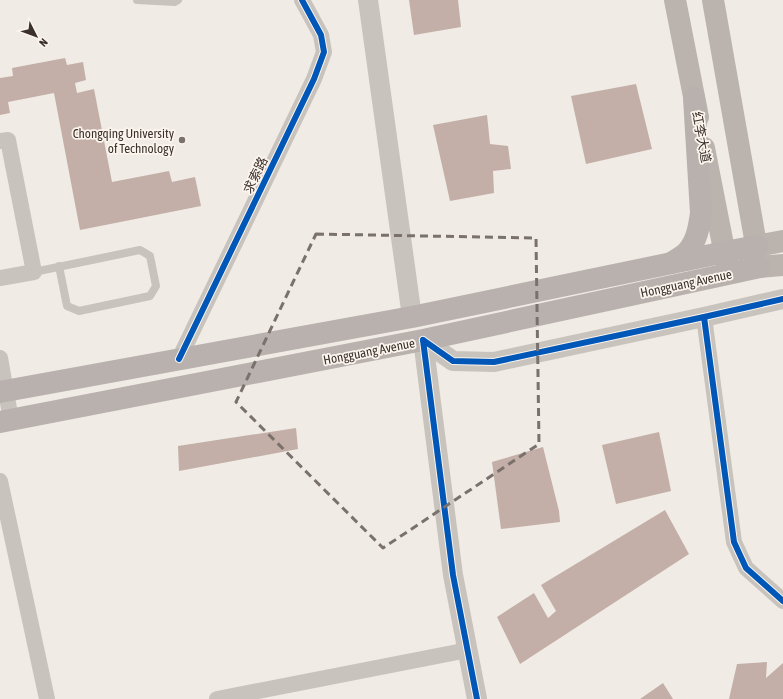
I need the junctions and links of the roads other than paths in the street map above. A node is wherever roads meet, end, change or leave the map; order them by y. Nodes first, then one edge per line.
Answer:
1 (137, 0) edge
2 (178, 0) edge
3 (302, 0) edge
4 (368, 0) edge
5 (670, 0) edge
6 (675, 0) edge
7 (713, 0) edge
8 (679, 25) junction
9 (694, 98) junction
10 (0, 141) edge
11 (783, 241) edge
12 (725, 252) junction
13 (759, 257) junction
14 (671, 263) junction
15 (783, 265) edge
16 (59, 266) junction
17 (34, 272) junction
18 (729, 274) junction
19 (0, 278) edge
20 (783, 299) edge
21 (412, 317) junction
22 (704, 317) junction
23 (424, 340) junction
24 (0, 358) edge
25 (179, 359) junction
26 (3, 391) edge
27 (6, 421) edge
28 (0, 481) edge
29 (783, 601) edge
30 (468, 650) junction
31 (47, 699) edge
32 (217, 699) edge
33 (477, 699) edge

1 - 2 lane
3 - 25 street, 求索路
4 - 21 street
5 - 8 street
6 - 8 main road, 红李大道
7 - 13 main road
8 - 9 main road, 红李大道
9 - 12 main road, 红李大道
9 - 14 main road
10 - 17 street
11 - 13 main road
12 - 13 main road, Hongguang Avenue
12 - 14 main road, Hongguang Avenue
12 - 18 main road, 红李大道
13 - 15 main road
13 - 18 main road, Hongguang Avenue
14 - 21 main road, Hongguang Avenue
16 - 16 lane
16 - 17 lane
17 - 19 street
18 - 23 main road, Hongguang Avenue
20 - 22 street
21 - 25 main road, Hongguang Avenue
22 - 23 street
22 - 29 street
23 - 27 main road, Hongguang Avenue
23 - 30 street
24 - 26 street
25 - 26 main road, Hongguang Avenue
26 - 27 street
28 - 31 street
30 - 32 street
30 - 33 street

